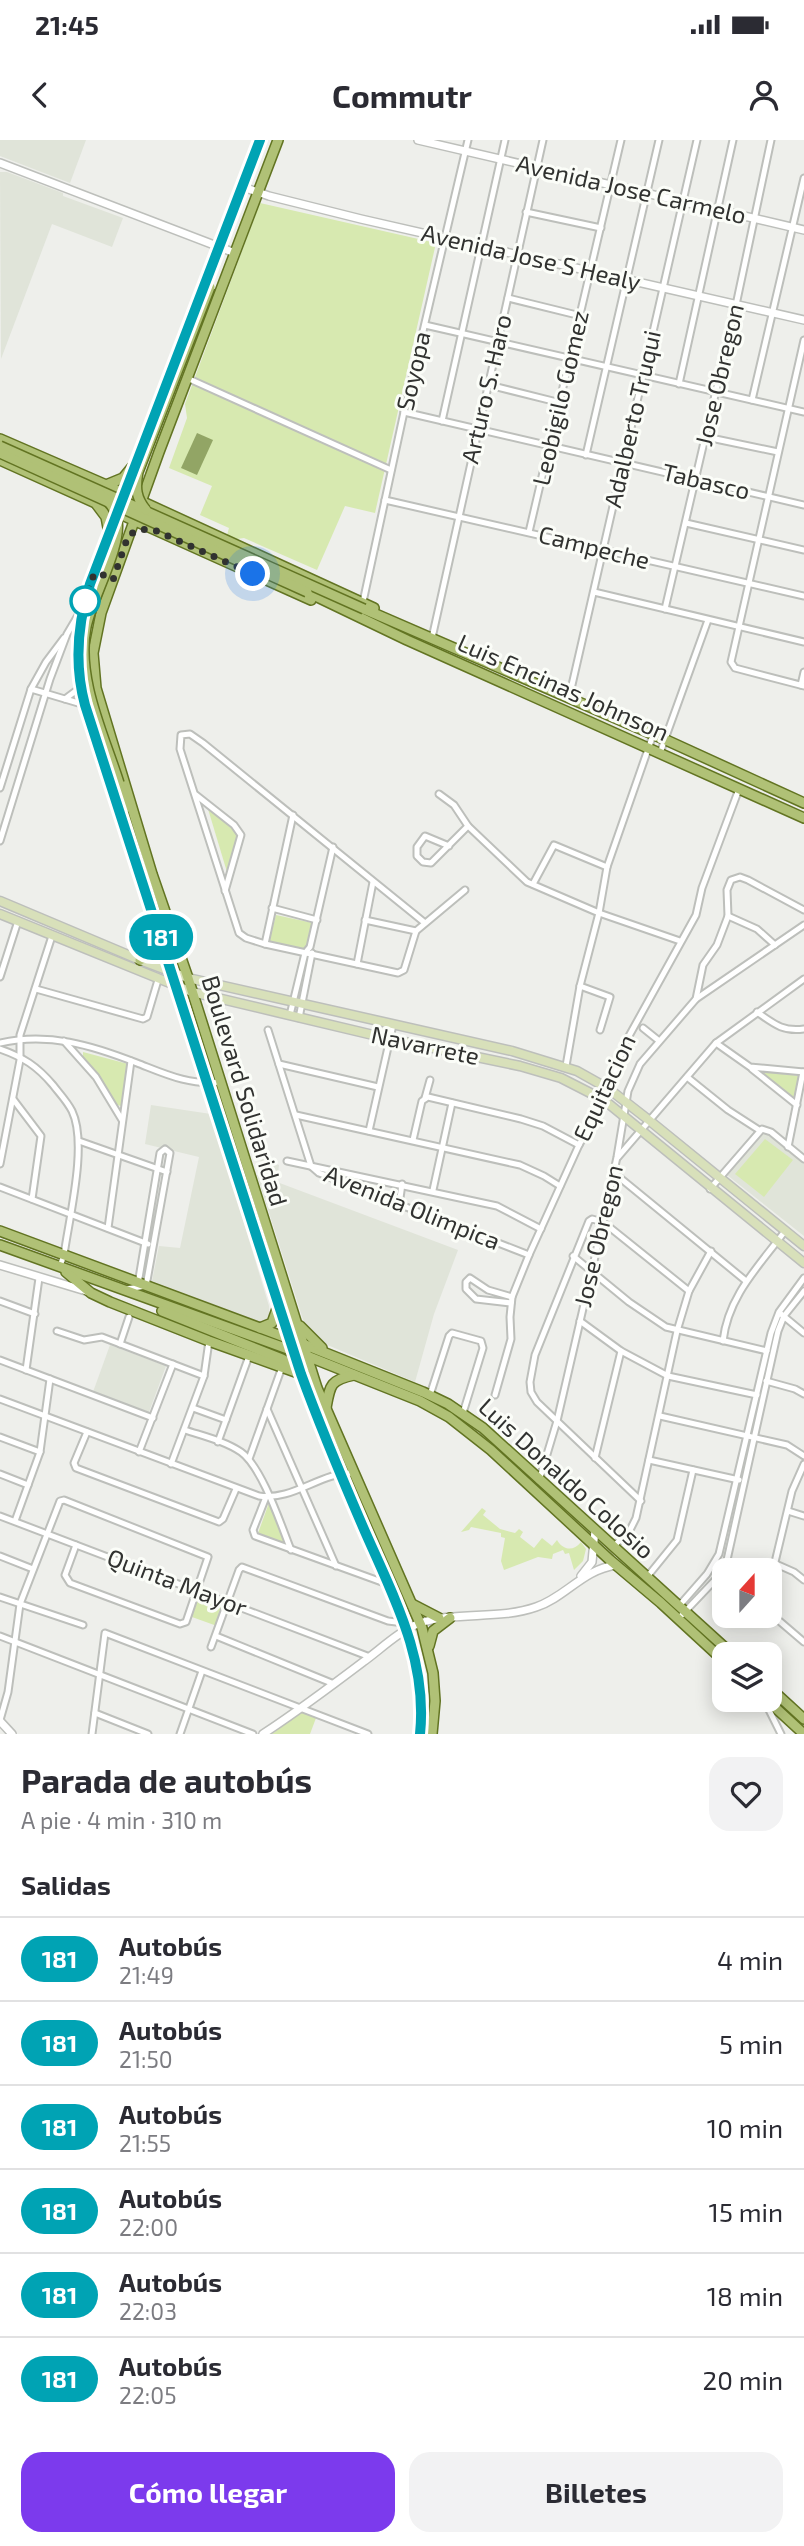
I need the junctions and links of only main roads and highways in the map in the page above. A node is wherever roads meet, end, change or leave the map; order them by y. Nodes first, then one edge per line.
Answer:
1 (260, 140) edge
2 (278, 140) edge
3 (212, 267) junction
4 (0, 439) edge
5 (0, 446) edge
6 (0, 453) edge
7 (140, 454) junction
8 (0, 460) edge
9 (72, 478) junction
10 (147, 484) junction
11 (106, 485) junction
12 (126, 494) junction
13 (141, 500) junction
14 (96, 503) junction
15 (160, 510) junction
16 (118, 514) junction
17 (134, 520) junction
18 (152, 529) junction
19 (128, 536) junction
20 (184, 537) junction
21 (109, 538) junction
22 (94, 574) junction
23 (113, 580) junction
24 (363, 606) junction
25 (355, 615) junction
26 (761, 784) junction
27 (739, 789) junction
28 (804, 803) edge
29 (804, 818) edge
30 (137, 824) junction
31 (129, 841) junction
32 (152, 874) junction
33 (0, 901) edge
34 (0, 914) edge
35 (162, 940) junction
36 (94, 941) junction
37 (90, 951) junction
38 (140, 960) junction
39 (173, 973) junction
40 (188, 978) junction
41 (178, 988) junction
42 (192, 992) junction
43 (265, 996) junction
44 (263, 1009) junction
45 (476, 1043) junction
46 (444, 1049) junction
47 (0, 1231) edge
48 (0, 1245) edge
49 (804, 1246) edge
50 (804, 1263) edge
51 (60, 1266) junction
52 (143, 1299) junction
53 (278, 1306) junction
54 (296, 1322) junction
55 (260, 1328) junction
56 (289, 1339) junction
57 (303, 1344) junction
58 (293, 1352) junction
59 (307, 1356) junction
60 (332, 1356) junction
61 (301, 1374) junction
62 (354, 1374) junction
63 (325, 1410) junction
64 (412, 1603) junction
65 (679, 1612) junction
66 (439, 1618) road end
67 (450, 1618) road end
68 (717, 1642) edge
69 (712, 1648) edge
70 (428, 1651) junction
71 (782, 1699) edge
72 (779, 1712) edge
73 (804, 1719) edge
74 (420, 1734) edge
75 (432, 1734) edge
76 (804, 1734) edge

1 - 3 main road, Boulevard Solidaridad
2 - 10 main road, Boulevard Solidaridad
3 - 7 main road, Boulevard Solidaridad
3 - 20 main road, bridge
4 - 11 main road
5 - 9 main road, bridge
6 - 20 main road, bridge
7 - 11 main road
7 - 12 main road, Boulevard Solidaridad
8 - 14 main road
9 - 24 main road, bridge
9 - 30 main road, bridge
10 - 13 main road, Boulevard Solidaridad
10 - 15 main road
11 - 12 main road
12 - 13 main road
12 - 16 main road, Boulevard Solidaridad
13 - 15 main road
13 - 17 main road, Boulevard Solidaridad
14 - 16 main road
14 - 21 main road
15 - 24 main road
16 - 17 main road
16 - 21 main road, Boulevard Solidaridad
17 - 18 main road
17 - 19 main road, Boulevard Solidaridad
18 - 19 main road
18 - 25 main road
19 - 23 main road, Boulevard Solidaridad
20 - 25 main road, Luis Encinas Johnson, bridge
21 - 22 main road, Boulevard Solidaridad
22 - 23 main road
22 - 31 main road, Boulevard Solidaridad
23 - 30 main road, Boulevard Solidaridad
24 - 26 main road, Luis Encinas Johnson
25 - 27 main road, Luis Encinas Johnson
26 - 27 main road
26 - 28 main road, Luis Encinas Johnson
27 - 29 main road, Luis Encinas Johnson
30 - 32 main road, Boulevard Solidaridad
31 - 32 main road
31 - 35 main road, Boulevard Solidaridad
32 - 40 main road, Boulevard Solidaridad
33 - 36 main road, Navarrete
34 - 37 main road, Navarrete
35 - 38 main road
35 - 39 main road, Boulevard Solidaridad
36 - 37 main road
36 - 38 main road, Navarrete
37 - 41 main road, Navarrete
38 - 39 main road, Navarrete
39 - 40 main road, Navarrete
39 - 41 main road, Boulevard Solidaridad
40 - 42 main road, Boulevard Solidaridad
40 - 43 main road, Navarrete
41 - 42 main road, Navarrete
41 - 53 main road, Boulevard Solidaridad
42 - 44 main road, Navarrete
42 - 54 main road, Boulevard Solidaridad
43 - 44 main road
43 - 45 main road, Navarrete
44 - 46 main road, Navarrete
45 - 46 main road
45 - 49 main road, Navarrete
46 - 50 main road, Navarrete
47 - 55 main road, Luis Donaldo Colosio
48 - 51 main road, Luis Donaldo Colosio
51 - 52 main road, Luis Donaldo Colosio
51 - 61 main road
52 - 58 main road, Luis Donaldo Colosio
52 - 61 main road
53 - 55 main road
53 - 56 main road, Boulevard Solidaridad
54 - 57 main road, Boulevard Solidaridad
54 - 60 main road
55 - 56 main road, Luis Donaldo Colosio
56 - 57 main road, Luis Donaldo Colosio
56 - 58 main road, Boulevard Solidaridad
57 - 59 main road, Boulevard Solidaridad
57 - 60 main road, Luis Donaldo Colosio
58 - 59 main road, Luis Donaldo Colosio
58 - 61 main road, Boulevard Solidaridad
59 - 62 main road, Luis Donaldo Colosio
59 - 63 main road, Boulevard Solidaridad
60 - 65 main road, Luis Donaldo Colosio
61 - 74 main road, Boulevard Solidaridad
62 - 63 main road
62 - 65 main road, Luis Donaldo Colosio
63 - 64 main road, Boulevard Solidaridad
64 - 66 main road
64 - 70 main road, Boulevard Solidaridad
65 - 68 main road, Luis Donaldo Colosio
65 - 69 main road, Luis Donaldo Colosio
67 - 70 main road
70 - 75 main road, Boulevard Solidaridad
71 - 73 main road
72 - 76 main road

